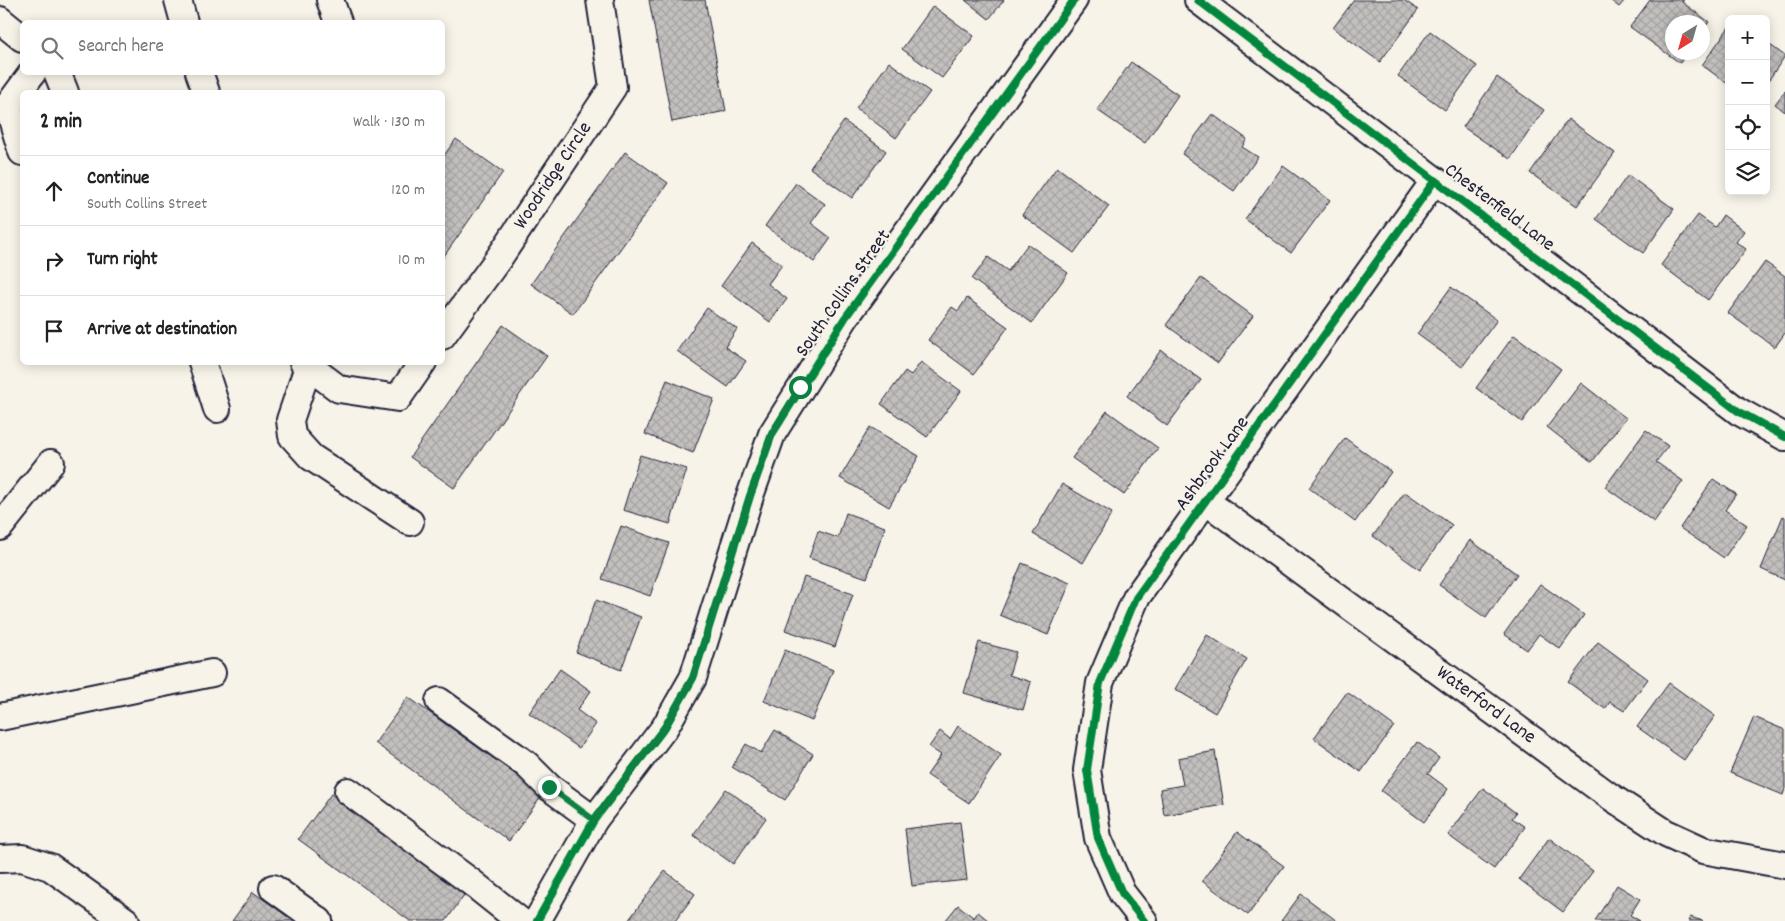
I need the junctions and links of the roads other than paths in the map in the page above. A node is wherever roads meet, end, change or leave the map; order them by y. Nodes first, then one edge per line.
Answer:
1 (178, 0) edge
2 (330, 0) edge
3 (600, 0) edge
4 (1074, 0) edge
5 (1198, 0) edge
6 (0, 20) edge
7 (183, 20) edge
8 (337, 20) edge
9 (20, 36) edge
10 (31, 75) edge
11 (58, 75) edge
12 (201, 75) edge
13 (64, 90) edge
14 (205, 90) edge
15 (20, 145) edge
16 (1435, 180) junction
17 (445, 332) edge
18 (203, 365) edge
19 (306, 365) edge
20 (421, 365) edge
21 (217, 409) dead end
22 (1785, 438) edge
23 (51, 463) dead end
24 (1207, 502) junction
25 (410, 522) dead end
26 (0, 527) edge
27 (212, 673) dead end
28 (439, 702) dead end
29 (0, 718) edge
30 (348, 791) dead end
31 (594, 820) junction
32 (0, 859) edge
33 (1785, 865) edge
34 (273, 888) dead end
35 (126, 920) edge
36 (319, 921) edge
37 (520, 921) edge
38 (537, 921) edge
39 (1144, 921) edge

1 - 7 street
2 - 8 street
3 - 17 street, Woodridge Circle
4 - 31 street, South Collins Street
5 - 16 street, Chesterfield Lane
6 - 9 street
10 - 15 street
11 - 13 street
12 - 14 street
16 - 22 street, Chesterfield Lane
16 - 24 street, Ashbrook Lane
18 - 21 street
19 - 20 street
19 - 25 street
23 - 26 street
24 - 33 street, Waterford Lane
24 - 39 street, Ashbrook Lane
27 - 29 street
28 - 31 street
30 - 37 street
31 - 38 street, South Collins Street
32 - 35 street
34 - 36 street

